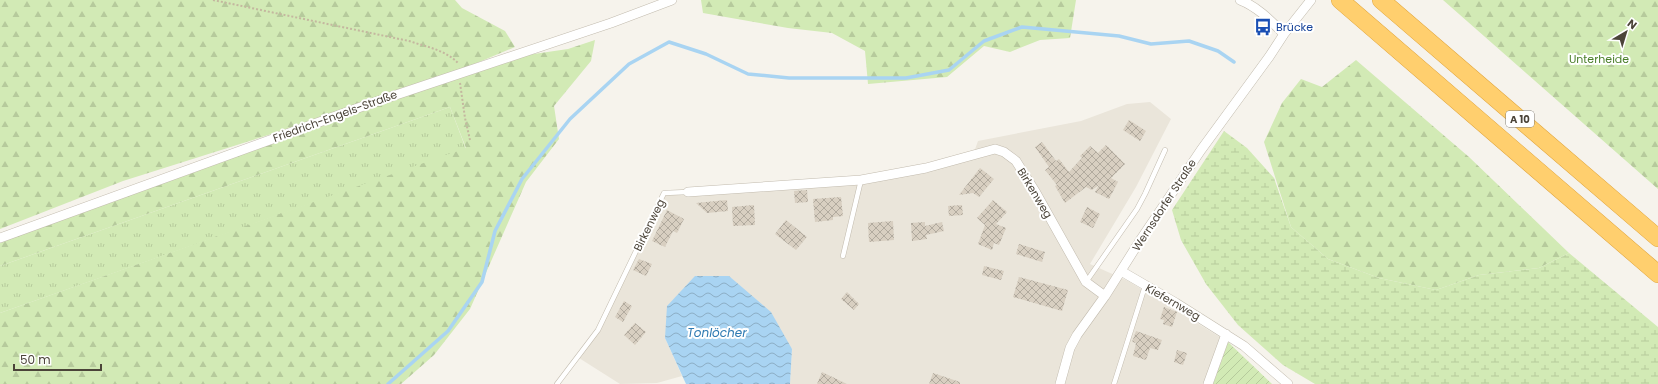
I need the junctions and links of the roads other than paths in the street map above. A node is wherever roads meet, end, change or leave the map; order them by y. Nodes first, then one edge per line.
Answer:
1 (672, 0) edge
2 (1240, 0) edge
3 (1311, 0) edge
4 (1340, 0) edge
5 (1381, 0) edge
6 (1284, 34) junction
7 (1165, 150) dead end
8 (861, 180) junction
9 (688, 192) joint
10 (0, 238) edge
11 (1658, 238) edge
12 (843, 256) dead end
13 (1121, 271) junction
14 (1658, 274) edge
15 (1086, 282) junction
16 (1145, 286) junction
17 (1105, 296) junction
18 (1226, 334) junction
19 (1279, 381) edge
20 (557, 384) edge
21 (1060, 384) edge
22 (1114, 384) edge
23 (1208, 384) edge
24 (1288, 384) edge

1 - 10 street, Friedrich-Engels-Straße
2 - 6 street
3 - 6 street, Wernsdorfer Straße
4 - 14 highway, A 10
5 - 11 highway, A 10
6 - 13 street, Wernsdorfer Straße
7 - 15 lane
8 - 9 street, Birkenweg
8 - 12 lane
8 - 15 street, Birkenweg
9 - 20 lane, Birkenweg
13 - 16 street, Kiefernweg
13 - 17 street, Wernsdorfer Straße
15 - 17 street, Birkenweg
16 - 18 street, Kiefernweg
16 - 22 lane
17 - 21 street, Wernsdorfer Straße
18 - 19 street, Kiefernweg
18 - 23 street
19 - 24 street, Kiefernweg

